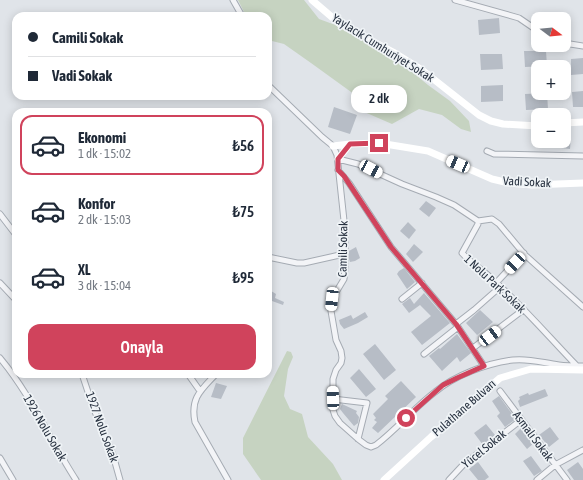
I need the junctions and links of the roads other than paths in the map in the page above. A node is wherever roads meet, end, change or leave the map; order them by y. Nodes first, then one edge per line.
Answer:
1 (233, 0) edge
2 (455, 0) edge
3 (313, 1) edge
4 (240, 12) edge
5 (531, 26) edge
6 (571, 44) edge
7 (583, 46) edge
8 (272, 89) edge
9 (583, 122) edge
10 (571, 123) edge
11 (531, 126) edge
12 (350, 144) junction
13 (334, 146) junction
14 (487, 151) dead end
15 (583, 156) edge
16 (338, 159) junction
17 (338, 170) junction
18 (583, 183) edge
19 (0, 214) edge
20 (478, 221) junction
21 (12, 229) edge
22 (344, 254) junction
23 (524, 254) junction
24 (272, 258) edge
25 (422, 282) junction
26 (0, 283) edge
27 (498, 285) junction
28 (12, 296) edge
29 (402, 300) dead end
30 (583, 307) edge
31 (523, 310) junction
32 (457, 325) junction
33 (473, 348) junction
34 (424, 354) dead end
35 (0, 358) edge
36 (484, 366) junction
37 (583, 366) edge
38 (580, 368) edge
39 (12, 374) edge
40 (15, 378) edge
41 (83, 378) edge
42 (191, 378) edge
43 (212, 378) edge
44 (200, 391) junction
45 (500, 391) dead end
46 (333, 398) junction
47 (521, 420) junction
48 (358, 439) junction
49 (582, 453) edge
50 (0, 458) edge
51 (555, 465) junction
52 (13, 480) edge
53 (76, 480) edge
54 (120, 480) edge
55 (228, 480) edge
56 (384, 480) edge
57 (450, 480) edge
58 (537, 480) edge
59 (567, 480) edge

1 - 4 street
2 - 5 street
3 - 11 street, Yaylacık Cumhuriyet Sokak
6 - 7 street
8 - 13 street
9 - 10 street
12 - 13 street, Vadi Sokak
12 - 16 street
12 - 18 street, Vadi Sokak
13 - 16 street, Camili Sokak
14 - 15 street
16 - 17 street, Camili Sokak
16 - 20 street
17 - 22 street, Camili Sokak
17 - 25 street
19 - 21 street
20 - 23 street
20 - 27 street, 1 Nolu Park Sokak
22 - 24 street
22 - 46 street, Camili Sokak
23 - 27 street
23 - 30 street
25 - 29 street
25 - 32 street
26 - 28 street
27 - 31 street, 1 Nolu Park Sokak
27 - 32 street
31 - 33 street
31 - 38 street, 1 Nolu Park Sokak
32 - 33 street
32 - 34 street
33 - 36 street
35 - 39 street, 1926 Nolu Sokak
36 - 38 street, Camili Sokak
36 - 48 street, Camili Sokak
37 - 38 street, Camili Sokak
38 - 56 street, Pulathane Bulvarı
40 - 53 street, 1926 Nolu Sokak
41 - 54 street, 1927 Nolu Sokak
42 - 44 street
43 - 44 street
44 - 55 street
45 - 47 street, Asmalı Sokak
46 - 48 street, Camili Sokak
46 - 48 street
47 - 51 street, Asmalı Sokak
47 - 57 street, Yücel Sokak
49 - 51 street
50 - 52 street
51 - 58 street
51 - 59 street, Asmalı Sokak

